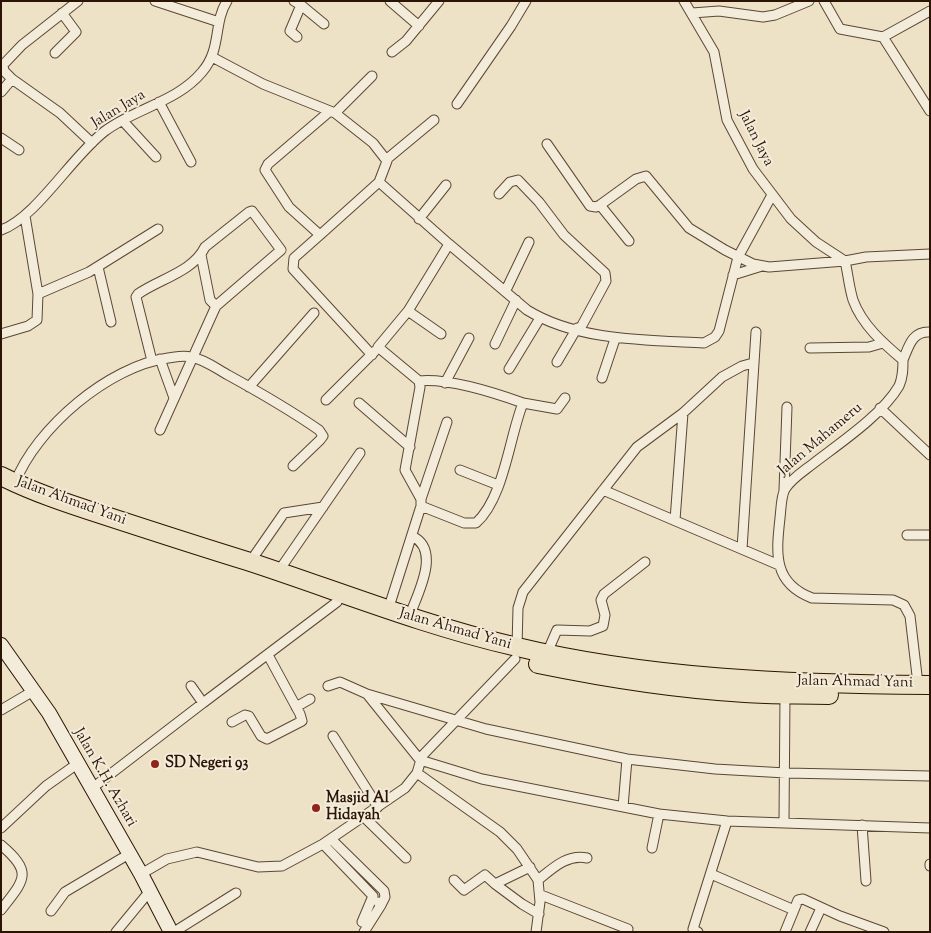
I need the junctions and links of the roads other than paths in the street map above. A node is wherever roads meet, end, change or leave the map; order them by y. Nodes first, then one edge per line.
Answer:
1 (78, 1) edge
2 (155, 1) edge
3 (227, 1) edge
4 (390, 1) edge
5 (439, 1) edge
6 (526, 1) edge
7 (684, 1) edge
8 (808, 1) edge
9 (824, 1) edge
10 (298, 3) edge
11 (174, 4) edge
12 (930, 11) edge
13 (62, 13) junction
14 (692, 13) junction
15 (219, 22) junction
16 (324, 24) dead end
17 (419, 26) junction
18 (297, 37) dead end
19 (883, 37) junction
20 (392, 52) dead end
21 (55, 53) dead end
22 (212, 57) junction
23 (372, 76) dead end
24 (12, 79) junction
25 (1, 92) edge
26 (927, 98) edge
27 (159, 102) junction
28 (457, 104) dead end
29 (930, 111) edge
30 (332, 112) junction
31 (434, 120) dead end
32 (123, 121) junction
33 (1, 138) edge
34 (92, 143) junction
35 (547, 144) dead end
36 (19, 150) dead end
37 (156, 157) dead end
38 (387, 159) junction
39 (191, 162) dead end
40 (379, 182) junction
41 (446, 185) dead end
42 (499, 194) dead end
43 (772, 195) junction
44 (600, 205) junction
45 (25, 216) junction
46 (419, 220) junction
47 (158, 229) dead end
48 (1, 230) edge
49 (320, 235) junction
50 (629, 240) dead end
51 (529, 242) dead end
52 (450, 244) junction
53 (930, 254) edge
54 (201, 255) junction
55 (738, 257) junction
56 (845, 261) junction
57 (98, 266) junction
58 (762, 266) junction
59 (733, 275) junction
60 (506, 290) junction
61 (38, 294) junction
62 (516, 300) junction
63 (216, 306) junction
64 (408, 311) junction
65 (314, 313) dead end
66 (540, 318) junction
67 (111, 322) dead end
68 (578, 329) junction
69 (756, 332) dead end
70 (930, 332) edge
71 (1, 334) edge
72 (441, 334) dead end
73 (468, 338) dead end
74 (615, 339) junction
75 (883, 343) junction
76 (495, 344) dead end
77 (378, 347) junction
78 (810, 348) dead end
79 (372, 355) junction
80 (192, 357) junction
81 (156, 360) junction
82 (903, 360) junction
83 (557, 362) dead end
84 (753, 363) junction
85 (509, 368) dead end
86 (602, 378) dead end
87 (419, 381) junction
88 (445, 383) junction
89 (249, 387) junction
90 (174, 398) junction
91 (565, 398) dead end
92 (326, 400) dead end
93 (359, 403) dead end
94 (523, 403) junction
95 (787, 408) dead end
96 (880, 408) junction
97 (683, 412) junction
98 (446, 422) dead end
99 (160, 430) dead end
100 (410, 447) junction
101 (360, 453) dead end
102 (930, 455) edge
103 (293, 466) dead end
104 (460, 470) dead end
105 (6, 482) edge
106 (498, 485) junction
107 (603, 490) junction
108 (784, 490) junction
109 (421, 502) junction
110 (323, 507) junction
111 (675, 520) junction
112 (907, 534) dead end
113 (930, 535) edge
114 (412, 536) junction
115 (742, 549) junction
116 (250, 562) junction
117 (645, 562) dead end
118 (779, 565) junction
119 (278, 573) junction
120 (337, 602) junction
121 (388, 610) junction
122 (410, 617) junction
123 (3, 652) edge
124 (516, 653) junction
125 (547, 654) junction
126 (268, 655) junction
127 (190, 686) dead end
128 (328, 686) dead end
129 (926, 688) edge
130 (35, 690) junction
131 (367, 694) junction
132 (785, 695) junction
133 (310, 699) dead end
134 (203, 703) junction
135 (296, 707) junction
136 (1, 710) edge
137 (455, 721) junction
138 (232, 722) dead end
139 (333, 736) dead end
140 (626, 759) junction
141 (420, 760) junction
142 (77, 764) junction
143 (417, 773) junction
144 (786, 773) junction
145 (930, 776) edge
146 (91, 789) junction
147 (378, 807) junction
148 (623, 807) junction
149 (659, 814) junction
150 (364, 816) junction
151 (727, 821) junction
152 (784, 822) junction
153 (862, 826) junction
154 (1, 828) edge
155 (930, 828) edge
156 (327, 841) junction
157 (1, 845) edge
158 (652, 848) dead end
159 (129, 854) junction
160 (406, 858) dead end
161 (587, 858) dead end
162 (530, 867) junction
163 (141, 874) junction
164 (711, 874) junction
165 (454, 880) dead end
166 (538, 880) junction
167 (866, 881) dead end
168 (496, 884) junction
169 (149, 892) junction
170 (236, 894) dead end
171 (540, 895) junction
172 (373, 896) junction
173 (381, 905) junction
174 (821, 908) junction
175 (1, 910) edge
176 (50, 910) dead end
177 (794, 910) junction
178 (540, 914) junction
179 (365, 928) edge
180 (628, 929) dead end
181 (695, 931) edge
182 (116, 932) edge
183 (173, 932) edge
184 (536, 932) edge
185 (785, 932) edge
186 (810, 932) edge
187 (884, 932) edge

1 - 13 street
2 - 11 street
3 - 15 street, Jalan Jaya
4 - 17 street
5 - 17 street
6 - 28 street
7 - 14 street, Jalan Jaya
8 - 14 street
9 - 19 street
10 - 16 street
10 - 18 street
11 - 15 street
12 - 19 street
13 - 21 street
13 - 24 street
14 - 43 street, Jalan Jaya
15 - 22 street, Jalan Jaya
17 - 20 street
19 - 26 street
22 - 27 street, Jalan Jaya
22 - 30 street
23 - 30 street
24 - 25 street
24 - 34 street
26 - 29 street
27 - 32 street, Jalan Jaya
27 - 39 street
30 - 38 street
30 - 49 street
31 - 38 street
32 - 34 street, Jalan Jaya
32 - 37 street
33 - 36 street
34 - 45 street, Jalan Jaya
35 - 44 street
38 - 40 street
40 - 46 street
40 - 49 street
41 - 46 street
42 - 68 street
43 - 55 street
43 - 56 street, Jalan Jaya
44 - 50 street
44 - 55 street
45 - 48 street, Jalan Jaya
45 - 61 street
46 - 52 street
47 - 57 street
49 - 79 street
51 - 60 street
52 - 60 street
52 - 64 street
53 - 56 street
54 - 63 street
54 - 63 street
54 - 81 street
55 - 58 street
55 - 59 street
56 - 58 street
56 - 75 street
57 - 61 street
57 - 67 street
58 - 59 street
59 - 74 street
60 - 62 street
61 - 71 street
62 - 66 street
62 - 76 street
63 - 80 street
64 - 72 street
64 - 77 street
65 - 89 street
66 - 68 street
66 - 85 street
68 - 74 street
68 - 83 street
69 - 84 street
70 - 82 street, Jalan Mahameru
73 - 88 street
74 - 86 street
75 - 78 street
75 - 82 street
77 - 79 street
77 - 87 street
79 - 92 street
80 - 81 street
80 - 89 street
80 - 90 street
81 - 90 street
81 - 105 street
82 - 96 street, Jalan Mahameru
84 - 97 street
84 - 115 street
87 - 88 street
87 - 100 street
88 - 94 street
89 - 103 street
90 - 99 street
91 - 94 street
93 - 100 street
94 - 106 street
95 - 108 street
96 - 102 street
96 - 108 street, Jalan Mahameru
97 - 107 street
97 - 111 street
98 - 109 street
100 - 109 street
101 - 110 street
104 - 106 street
105 - 116 highway, Jalan Ahmad Yani
105 - 120 highway, Jalan Ahmad Yani
106 - 109 street
107 - 111 street
107 - 124 street
108 - 118 street, Jalan Mahameru
109 - 114 street
110 - 116 street
110 - 119 street
111 - 115 street
112 - 113 street
114 - 121 street
114 - 122 street
115 - 118 street
116 - 119 highway, Jalan Ahmad Yani
117 - 125 street
118 - 129 street, Jalan Mahameru
119 - 121 highway, Jalan Ahmad Yani
120 - 124 highway, Jalan Ahmad Yani
120 - 126 street
121 - 122 highway, Jalan Ahmad Yani
122 - 124 highway, Jalan Ahmad Yani
123 - 130 street, Jalan K.H. Azhari
124 - 125 highway, Jalan Ahmad Yani
124 - 132 highway, Jalan Ahmad Yani
124 - 137 street
125 - 129 highway, Jalan Ahmad Yani
126 - 134 street
126 - 135 street
127 - 134 street
128 - 131 street
129 - 132 highway, Jalan Ahmad Yani
130 - 136 street
130 - 142 street, Jalan K.H. Azhari
131 - 137 street
131 - 141 street
132 - 144 street
133 - 135 street
134 - 146 street
135 - 138 street
137 - 140 street
137 - 141 street
139 - 147 street
140 - 144 street
140 - 148 street
141 - 143 street
141 - 148 street
142 - 146 street, Jalan K.H. Azhari
142 - 154 street
143 - 147 street
143 - 162 street
144 - 145 street
144 - 152 street
146 - 159 street, Jalan K.H. Azhari
147 - 150 street
148 - 149 street
149 - 151 street
149 - 158 street
150 - 156 street
150 - 160 street
151 - 152 street
151 - 164 street
152 - 153 street
153 - 155 street
153 - 167 street
156 - 163 street
156 - 172 street
156 - 173 street
157 - 175 street
159 - 163 street, Jalan K.H. Azhari
159 - 176 street
161 - 166 street
162 - 166 street
162 - 168 street
163 - 169 street, Jalan K.H. Azhari
164 - 177 street
164 - 181 street
165 - 168 street
166 - 171 street
168 - 178 street
169 - 182 street
169 - 183 street, Jalan K.H. Azhari
170 - 183 street
171 - 178 street
171 - 180 street
172 - 173 street
172 - 179 street
173 - 179 street
174 - 177 street
174 - 186 street
174 - 187 street
177 - 185 street
178 - 184 street

